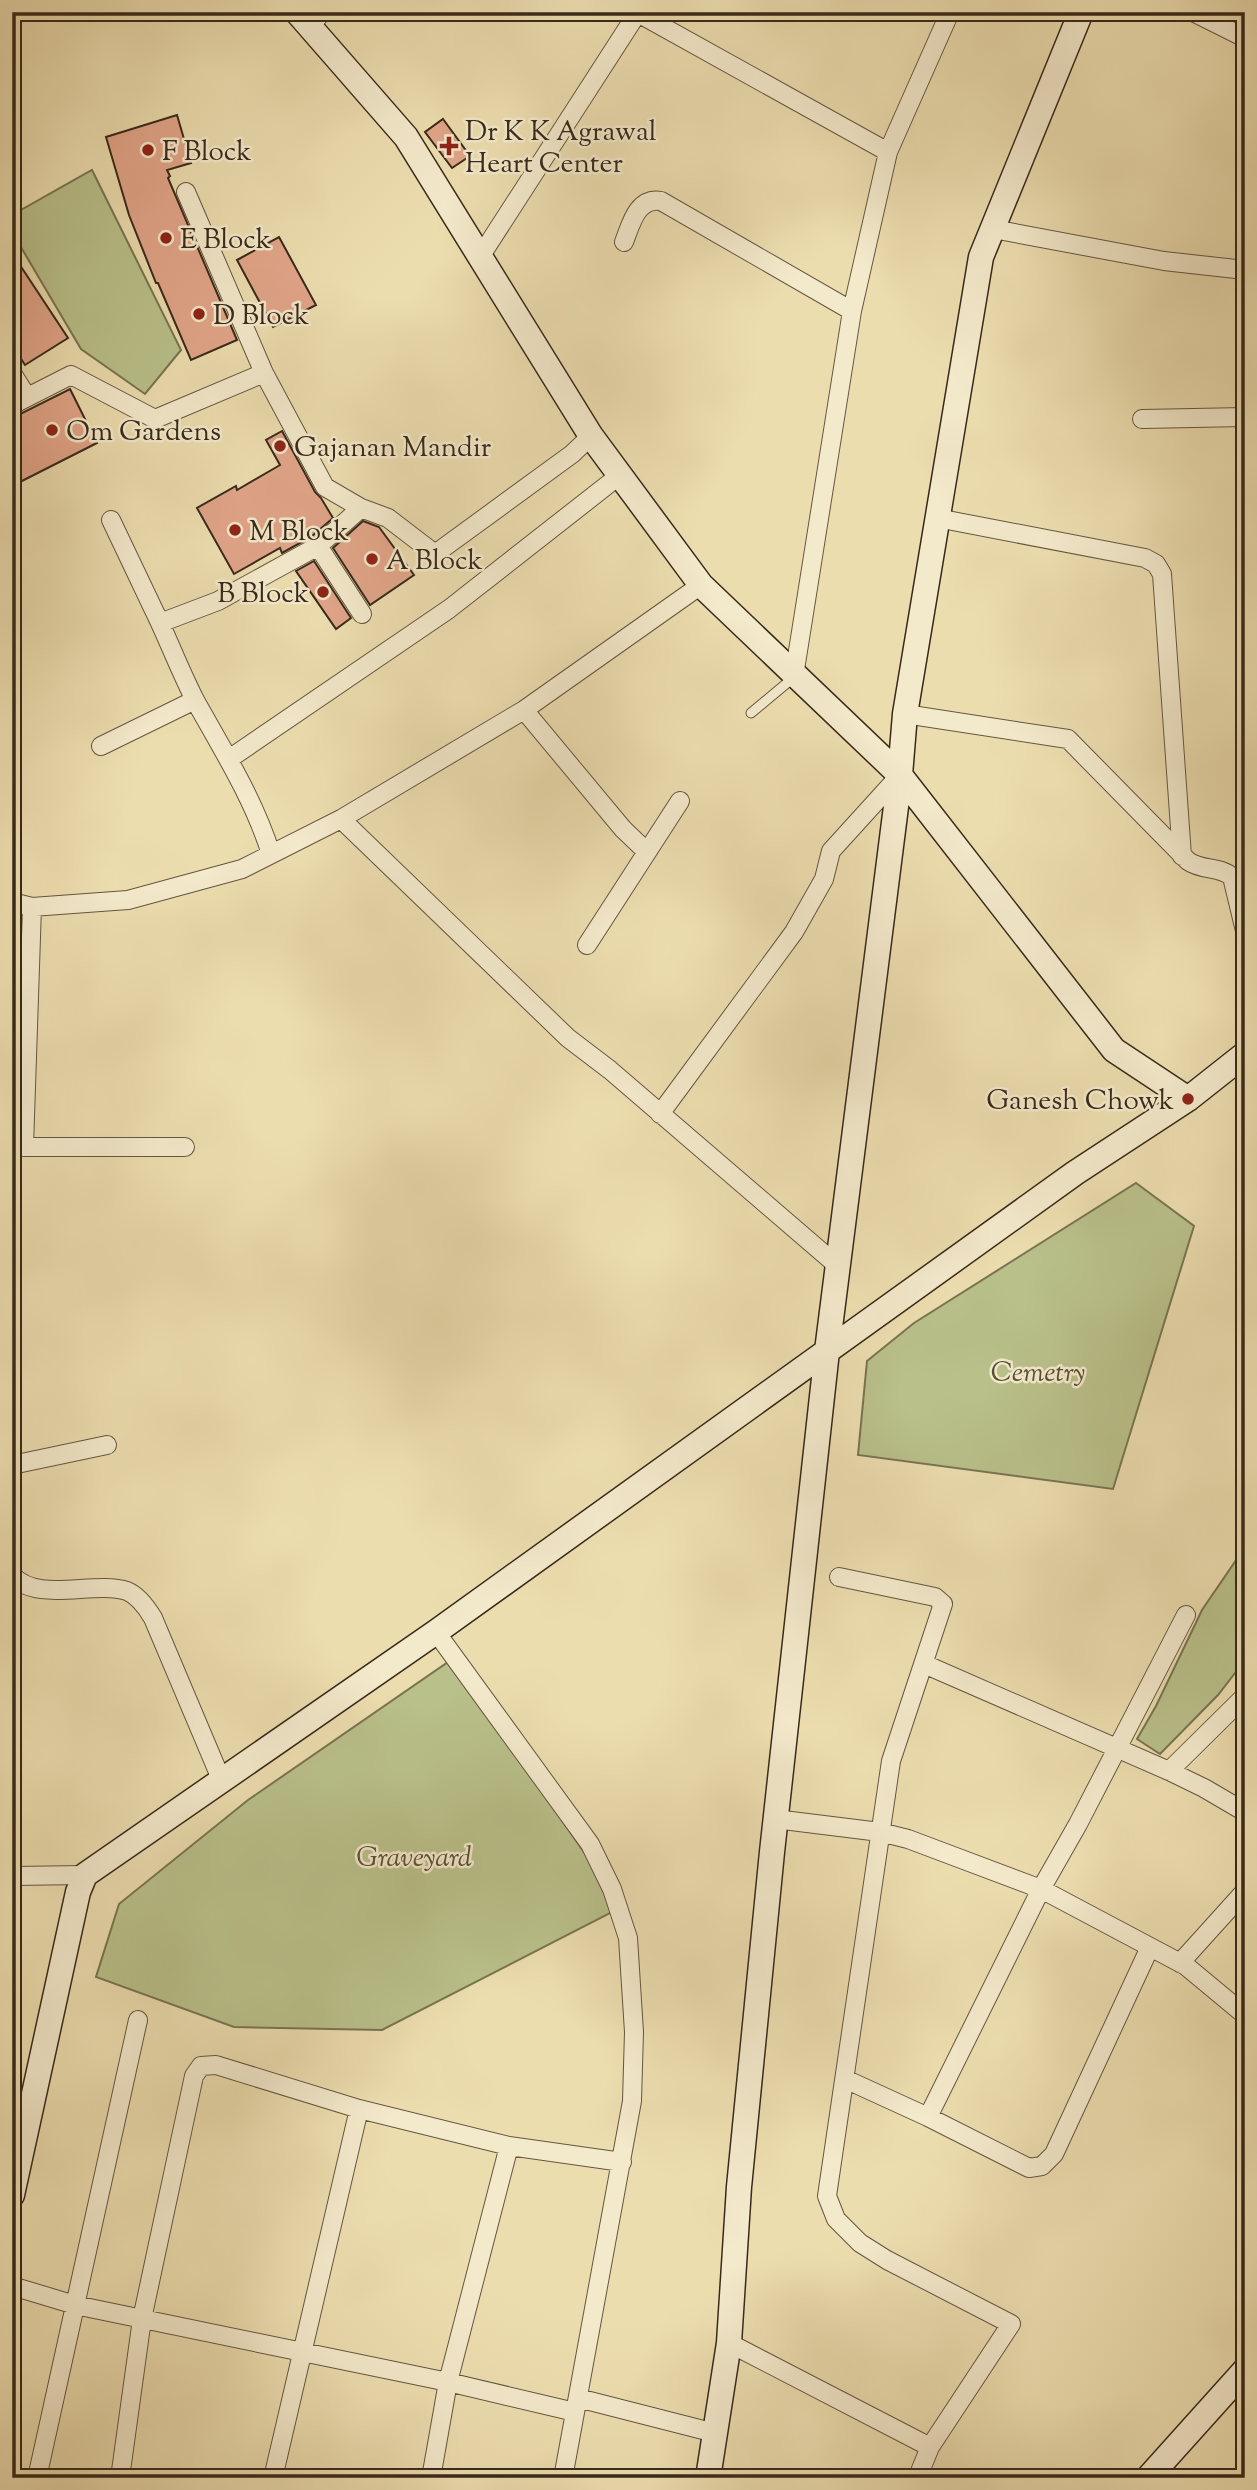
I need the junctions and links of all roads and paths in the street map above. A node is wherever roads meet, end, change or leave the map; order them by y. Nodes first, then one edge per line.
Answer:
1 (950, 12) edge
2 (1081, 12) edge
3 (1193, 12) edge
4 (637, 13) edge
5 (310, 17) edge
6 (1245, 38) edge
7 (888, 152) junction
8 (186, 192) dead end
9 (993, 229) junction
10 (624, 242) dead end
11 (480, 257) junction
12 (1245, 270) edge
13 (852, 311) junction
14 (12, 373) edge
15 (264, 373) junction
16 (20, 401) edge
17 (1245, 417) edge
18 (1142, 419) dead end
19 (591, 436) junction
20 (620, 475) junction
21 (361, 508) junction
22 (937, 518) junction
23 (111, 520) dead end
24 (318, 545) junction
25 (701, 585) junction
26 (362, 614) dead end
27 (160, 623) junction
28 (794, 677) junction
29 (195, 700) junction
30 (524, 710) junction
31 (751, 713) dead end
32 (905, 714) junction
33 (101, 746) dead end
34 (229, 759) junction
35 (900, 775) junction
36 (680, 801) dead end
37 (341, 819) junction
38 (647, 852) junction
39 (271, 854) junction
40 (1182, 856) junction
41 (12, 902) edge
42 (32, 907) junction
43 (1245, 931) edge
44 (587, 945) dead end
45 (1245, 1054) edge
46 (1188, 1099) junction
47 (660, 1114) junction
48 (18, 1147) edge
49 (185, 1147) dead end
50 (838, 1266) junction
51 (827, 1351) junction
52 (107, 1445) dead end
53 (12, 1465) edge
54 (12, 1575) edge
55 (839, 1577) dead end
56 (1186, 1615) dead end
57 (436, 1632) junction
58 (924, 1664) junction
59 (1245, 1696) edge
60 (1117, 1749) junction
61 (1169, 1771) junction
62 (221, 1779) junction
63 (1245, 1812) edge
64 (775, 1819) junction
65 (880, 1832) junction
66 (12, 1875) edge
67 (85, 1875) junction
68 (1041, 1889) junction
69 (1245, 1891) edge
70 (1150, 1947) junction
71 (1180, 1963) junction
72 (1245, 2015) edge
73 (138, 2020) dead end
74 (845, 2079) junction
75 (359, 2109) junction
76 (928, 2117) junction
77 (509, 2146) junction
78 (622, 2162) junction
79 (12, 2195) edge
80 (12, 2286) edge
81 (75, 2305) junction
82 (142, 2319) junction
83 (729, 2343) junction
84 (304, 2353) junction
85 (1245, 2370) edge
86 (448, 2382) junction
87 (577, 2405) junction
88 (715, 2433) junction
89 (930, 2448) junction
90 (37, 2478) edge
91 (120, 2478) edge
92 (273, 2478) edge
93 (431, 2478) edge
94 (564, 2478) edge
95 (708, 2478) edge
96 (926, 2478) edge
97 (1148, 2478) edge

1 - 7 street
2 - 9 street
3 - 6 street
4 - 7 street
4 - 11 street
5 - 11 street
7 - 13 street
8 - 15 street
9 - 12 street
9 - 22 street
10 - 13 street
11 - 19 street
13 - 28 street
14 - 16 street
15 - 16 street
15 - 21 street
17 - 18 street
19 - 20 street
19 - 21 street
20 - 25 street
20 - 34 street
21 - 24 street
22 - 32 street
22 - 40 street
23 - 27 street
24 - 26 street
24 - 27 street
25 - 28 street
25 - 30 street
27 - 29 street
28 - 31 lane
28 - 35 street
29 - 33 street
29 - 34 street
30 - 37 street
30 - 38 street
32 - 35 street
32 - 40 street
34 - 39 street
35 - 46 street
35 - 47 street
35 - 50 street
36 - 38 street
37 - 39 street
37 - 47 street
38 - 44 street
39 - 42 street
40 - 43 street
41 - 42 street
42 - 48 street
45 - 46 street
46 - 51 street
47 - 50 street
48 - 49 street
50 - 51 street
51 - 57 street
51 - 64 street
52 - 53 street
54 - 62 street
55 - 58 street
56 - 60 street
57 - 62 street
57 - 78 street
58 - 60 street
58 - 65 street
59 - 61 street
60 - 61 street
60 - 68 street
61 - 63 street
62 - 67 street
64 - 65 street
64 - 83 street
65 - 68 street
65 - 74 street
66 - 67 street
67 - 79 street
68 - 70 street
68 - 76 street
69 - 71 street
70 - 71 street
70 - 76 street
71 - 72 street
73 - 81 street
74 - 76 street
74 - 89 street
75 - 77 street
75 - 82 street
75 - 84 street
77 - 78 street
77 - 86 street
78 - 87 street
80 - 81 street
81 - 82 street
81 - 90 street
82 - 84 street
82 - 91 street
83 - 88 street
83 - 89 street
84 - 86 street
84 - 92 street
85 - 97 street
86 - 87 street
86 - 93 street
87 - 88 street
87 - 94 street
88 - 95 street
89 - 96 street

